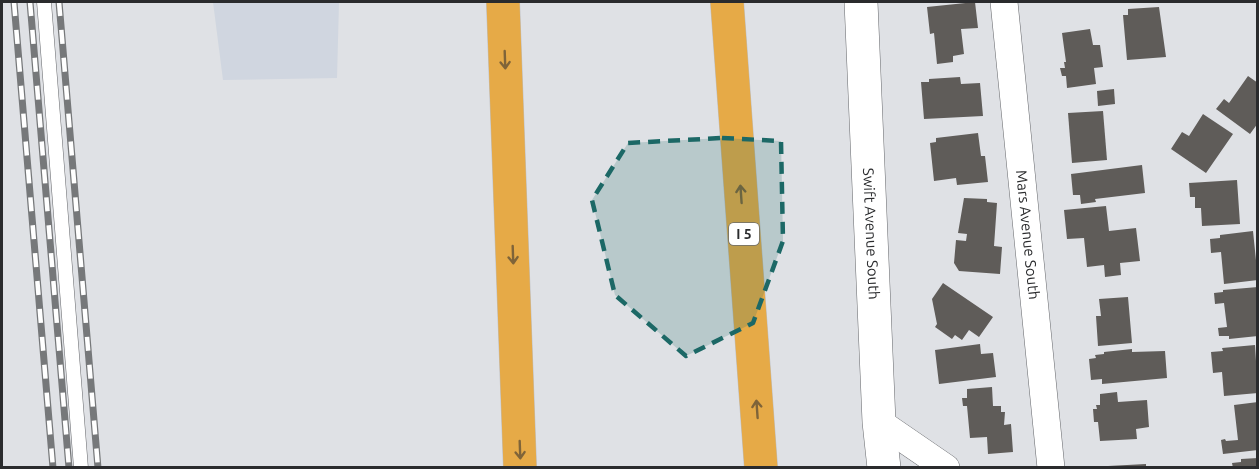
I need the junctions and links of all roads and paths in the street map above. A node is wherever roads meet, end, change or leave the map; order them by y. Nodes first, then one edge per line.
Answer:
1 (44, 2) edge
2 (503, 2) edge
3 (727, 2) edge
4 (861, 2) edge
5 (1004, 2) edge
6 (879, 422) junction
7 (81, 468) edge
8 (520, 468) edge
9 (761, 468) edge
10 (884, 468) edge
11 (946, 468) edge
12 (1051, 468) edge

1 - 7 lane
2 -> 8 highway
9 -> 3 highway, I 5
4 - 6 street, Swift Avenue South
5 - 12 street, Mars Avenue South
6 - 10 street, Swift Avenue South
6 - 11 street

